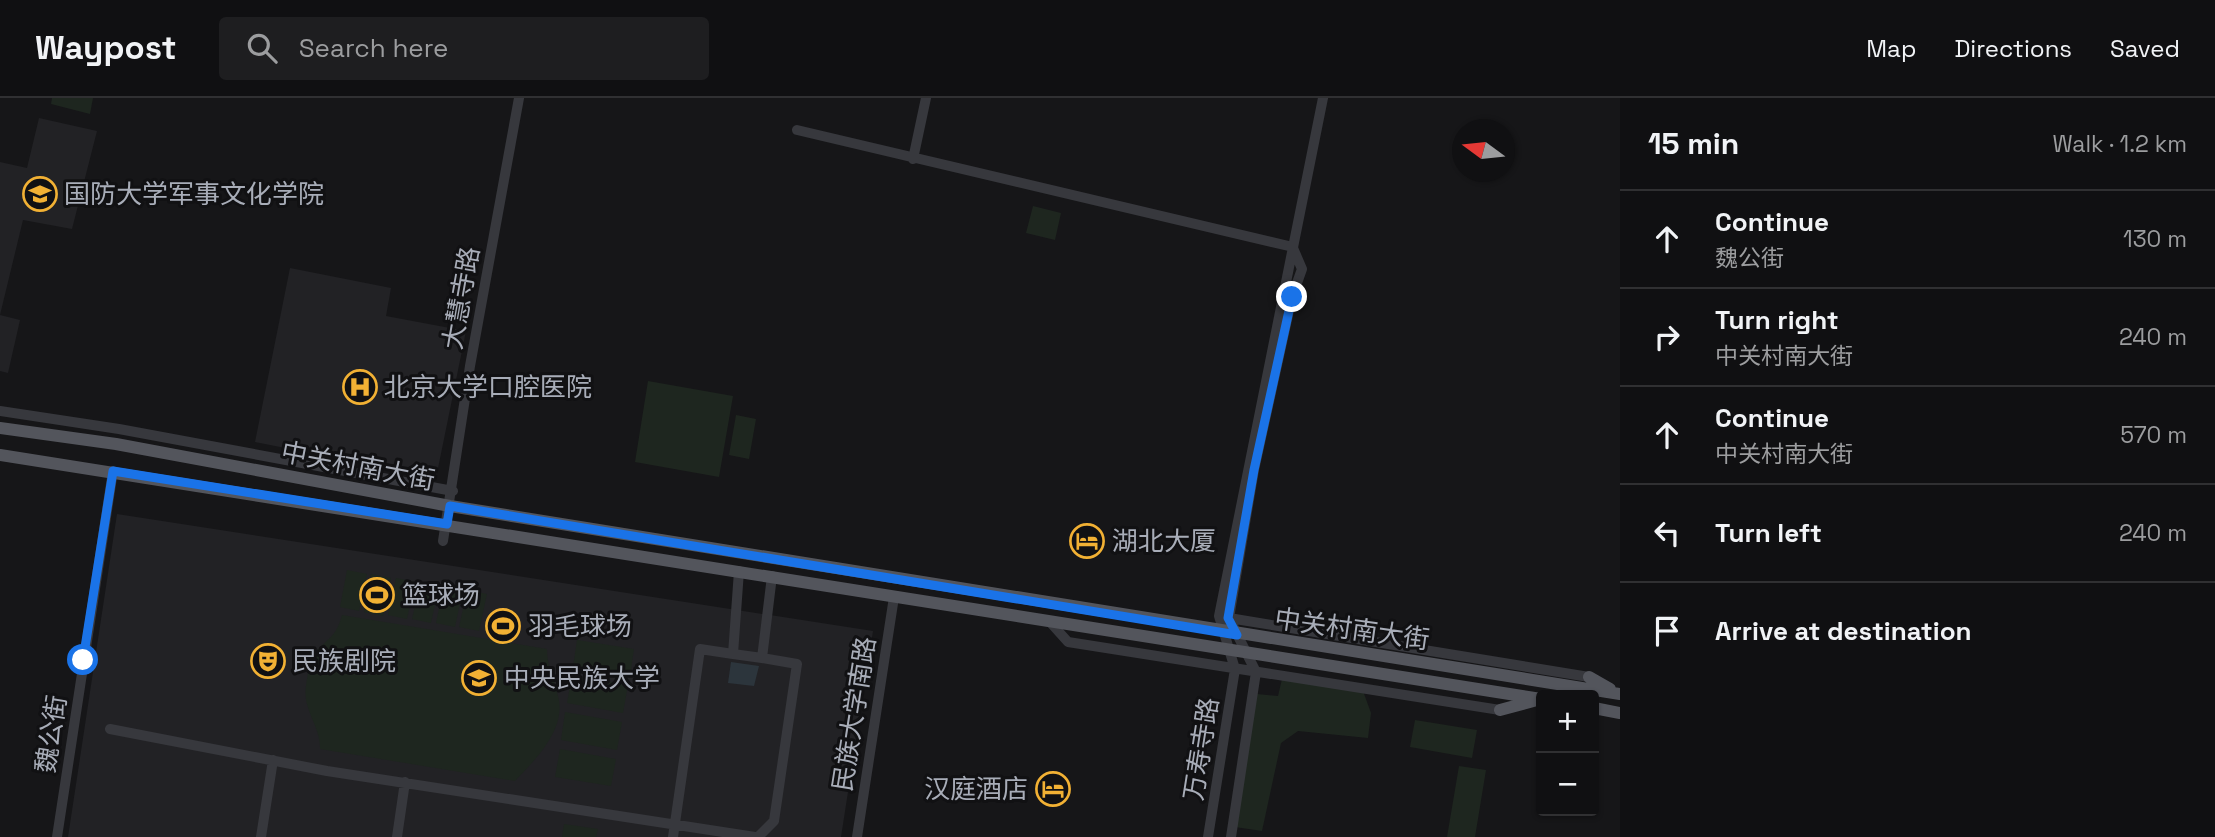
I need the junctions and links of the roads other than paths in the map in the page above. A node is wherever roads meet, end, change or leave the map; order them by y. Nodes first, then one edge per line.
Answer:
1 (519, 98) edge
2 (926, 98) edge
3 (1322, 98) edge
4 (797, 130) dead end
5 (913, 159) junction
6 (1293, 247) junction
7 (0, 411) edge
8 (0, 428) edge
9 (0, 455) edge
10 (113, 471) junction
11 (453, 491) junction
12 (450, 506) junction
13 (447, 524) junction
14 (443, 541) dead end
15 (739, 571) junction
16 (772, 576) junction
17 (894, 597) junction
18 (1224, 617) junction
19 (1051, 622) junction
20 (1230, 634) junction
21 (1229, 651) junction
22 (1245, 653) junction
23 (733, 654) junction
24 (762, 658) junction
25 (1469, 659) junction
26 (1442, 665) junction
27 (1235, 668) junction
28 (1256, 671) junction
29 (1589, 677) joint
30 (1620, 694) edge
31 (1536, 698) edge
32 (1536, 700) edge
33 (1599, 709) edge
34 (1500, 710) joint
35 (1620, 713) edge
36 (110, 729) dead end
37 (273, 760) junction
38 (405, 782) junction
39 (674, 824) junction
40 (57, 837) edge
41 (261, 837) edge
42 (397, 837) edge
43 (673, 837) edge
44 (757, 837) edge
45 (857, 837) edge
46 (1208, 837) edge
47 (1231, 837) edge

1 - 11 street, 大慧寺路
2 - 5 street
3 - 6 street
4 - 5 street
5 - 6 street
6 - 18 street
7 - 11 street, 中关村南大街
8 - 12 main road, 中关村南大街
9 - 10 main road, 中关村南大街
10 - 13 main road, 中关村南大街
10 - 40 street, 魏公街
11 - 12 street, 大慧寺路
12 - 13 street, 大慧寺路
12 - 20 main road, 中关村南大街
13 - 14 street, 大慧寺路
13 - 15 main road, 中关村南大街
15 - 16 main road, 中关村南大街
15 - 23 street
16 - 17 main road, 中关村南大街
16 - 24 street
17 - 19 main road, 中关村南大街
17 - 45 street, 民族大学南路
18 - 20 street
18 - 25 street, 中关村南大街
19 - 21 main road, 中关村南大街
19 - 27 street
20 - 21 street
20 - 22 street
20 - 26 main road, 中关村南大街
21 - 22 main road, 中关村南大街
21 - 27 street
22 - 28 street
22 - 31 main road, 中关村南大街
23 - 24 street
23 - 39 street
24 - 44 street
25 - 26 main road
25 - 29 street, 中关村南大街
26 - 30 main road, 中关村南大街
27 - 28 street
27 - 46 street, 万寿寺路
28 - 34 street
28 - 47 street, 万寿寺路
29 - 30 main road
32 - 34 main road
33 - 35 main road
36 - 37 street
37 - 38 street
37 - 41 street
38 - 39 street
38 - 42 street
39 - 43 street
39 - 44 street

